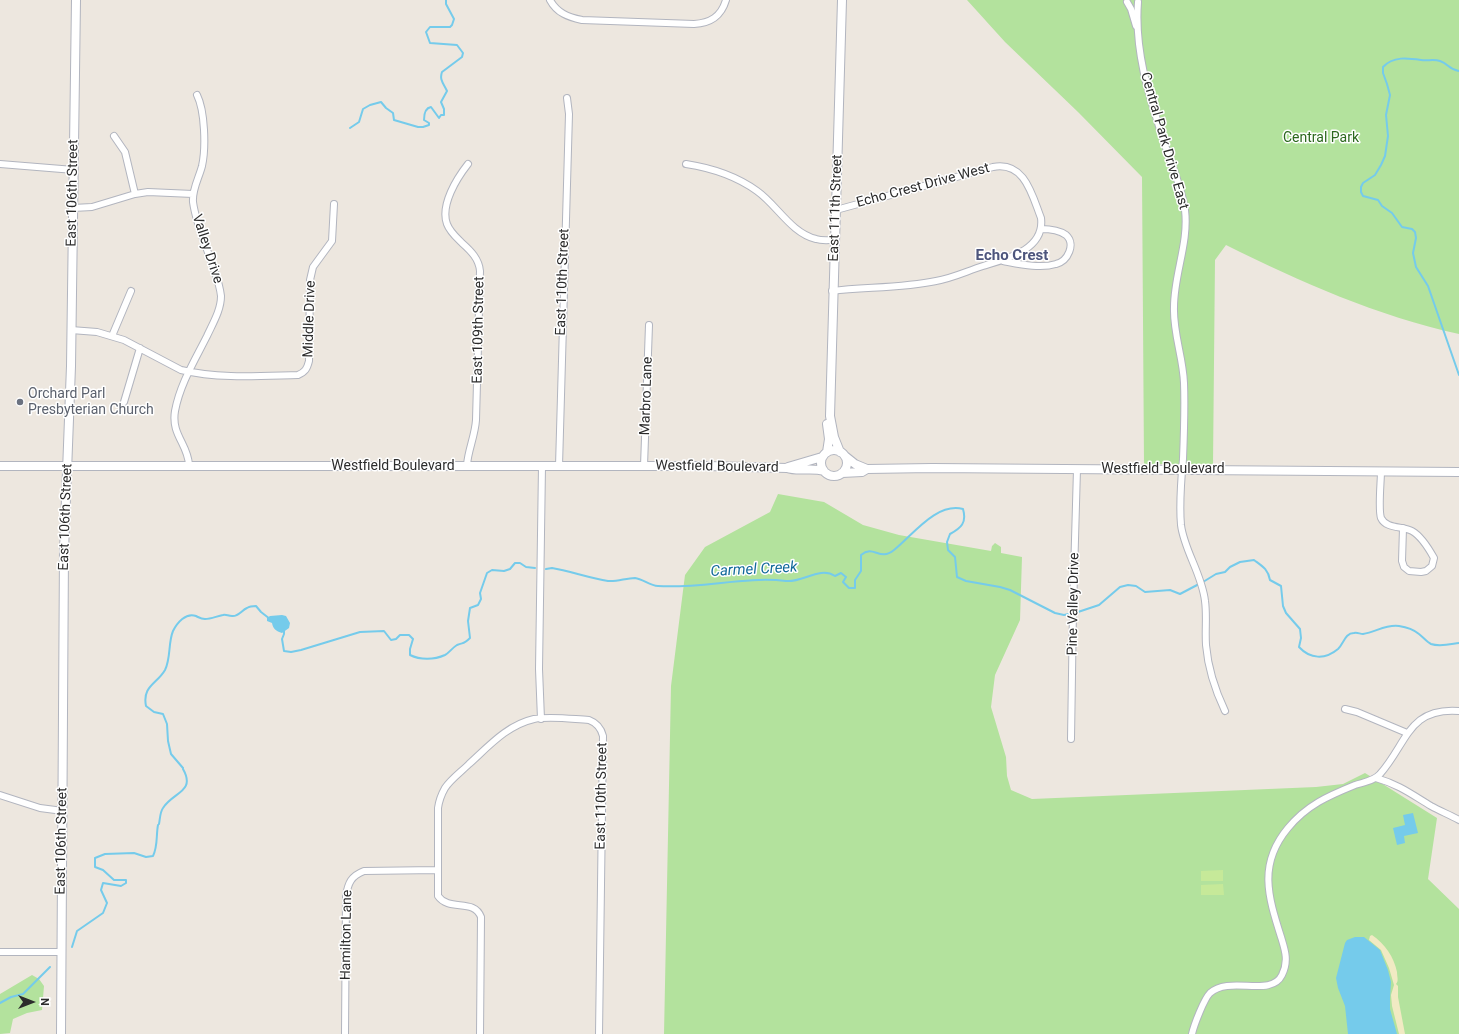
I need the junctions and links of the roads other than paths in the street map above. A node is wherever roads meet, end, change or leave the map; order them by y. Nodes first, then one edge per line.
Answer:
1 (76, 0) edge
2 (550, 0) edge
3 (726, 0) edge
4 (842, 0) edge
5 (1126, 1) edge
6 (1139, 1) edge
7 (1137, 27) junction
8 (197, 95) dead end
9 (567, 98) dead end
10 (114, 136) dead end
11 (0, 164) edge
12 (468, 164) dead end
13 (686, 164) dead end
14 (74, 170) junction
15 (135, 194) junction
16 (193, 194) junction
17 (334, 204) dead end
18 (73, 208) junction
19 (836, 210) junction
20 (1041, 228) junction
21 (834, 240) junction
22 (1002, 261) junction
23 (131, 291) dead end
24 (832, 291) junction
25 (649, 326) dead end
26 (71, 330) junction
27 (112, 336) junction
28 (140, 348) junction
29 (190, 372) junction
30 (124, 402) dead end
31 (830, 416) junction
32 (843, 454) junction
33 (824, 455) junction
34 (67, 465) junction
35 (0, 466) edge
36 (189, 466) junction
37 (467, 466) junction
38 (542, 466) junction
39 (559, 466) junction
40 (644, 466) junction
41 (787, 468) junction
42 (867, 469) junction
43 (1077, 469) junction
44 (1181, 470) junction
45 (824, 471) junction
46 (1381, 471) junction
47 (1459, 472) edge
48 (842, 473) junction
49 (1403, 528) junction
50 (1345, 709) dead end
51 (1225, 711) dead end
52 (1459, 712) edge
53 (542, 719) junction
54 (1407, 733) junction
55 (1071, 739) dead end
56 (1376, 778) junction
57 (0, 795) edge
58 (62, 811) junction
59 (1459, 820) edge
60 (437, 870) junction
61 (0, 952) edge
62 (61, 952) junction
63 (61, 1034) edge
64 (345, 1034) edge
65 (480, 1034) edge
66 (599, 1034) edge
67 (1192, 1034) edge

1 - 14 main road, East 106th Street
2 - 3 street
4 - 19 main road, East 111th Street
5 - 6 street, Central Park Drive East
5 - 7 street, Central Park Drive East
6 - 7 street, Central Park Drive East
7 - 44 street, Central Park Drive East
8 - 16 street, Valley Drive
9 - 39 street, East 110th Street
10 - 15 street
11 - 14 street
12 - 37 street, East 109th Street
13 - 21 street
14 - 18 main road, East 106th Street
15 - 16 street
15 - 18 street
16 - 29 street, Valley Drive
17 - 29 street, Middle Drive
18 - 26 main road, East 106th Street
19 - 20 street, Echo Crest Drive West
19 - 21 main road, East 111th Street
20 - 22 street
20 - 22 street
21 - 24 main road, East 111th Street
22 - 24 street
23 - 27 street
24 - 31 main road, East 111th Street
25 - 40 street, Marbro Lane
26 - 27 street
26 - 34 main road, East 106th Street
27 - 28 street
28 - 29 street
28 - 30 street
29 - 36 street, Valley Drive
31 - 32 main road, East 111th Street
31 - 33 main road, East 111th Street
32 - 33 main road
32 - 42 main road, Westfield Boulevard
32 - 48 main road
33 - 41 main road, Westfield Boulevard
33 - 45 main road
34 - 35 main road, Westfield Boulevard
34 - 36 main road, Westfield Boulevard
34 - 58 main road, East 106th Street
36 - 37 main road, Westfield Boulevard
37 - 38 main road, Westfield Boulevard
38 - 39 main road, Westfield Boulevard
38 - 53 street
39 - 40 main road, Westfield Boulevard
40 - 41 main road, Westfield Boulevard
41 - 45 main road, Westfield Boulevard
42 - 43 main road, Westfield Boulevard
42 - 48 main road, Westfield Boulevard
43 - 44 main road, Westfield Boulevard
43 - 55 street, Pine Valley Drive
44 - 46 main road, Westfield Boulevard
44 - 51 street, Central Park Drive East
45 - 48 main road
46 - 47 main road, Westfield Boulevard
46 - 49 street
49 - 49 street
50 - 54 street
52 - 54 street
53 - 60 street
53 - 66 street, East 110th Street
54 - 56 street
56 - 59 street
56 - 67 street
57 - 58 street
58 - 62 main road, East 106th Street
60 - 64 street, Hamilton Lane
60 - 65 street
61 - 62 street
62 - 63 main road, East 106th Street

